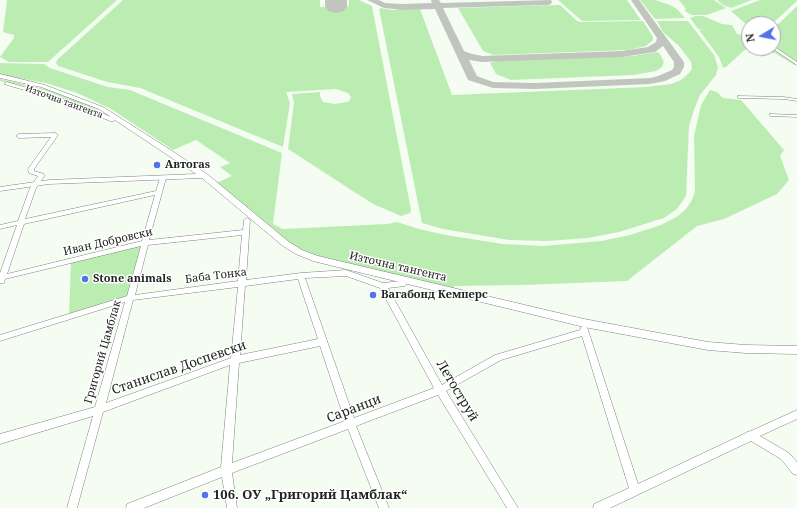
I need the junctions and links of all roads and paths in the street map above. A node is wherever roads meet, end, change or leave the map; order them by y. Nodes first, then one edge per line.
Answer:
1 (781, 53) edge
2 (797, 64) edge
3 (0, 76) edge
4 (0, 82) edge
5 (740, 97) dead end
6 (797, 100) edge
7 (772, 115) dead end
8 (797, 116) edge
9 (128, 126) junction
10 (19, 136) dead end
11 (204, 176) junction
12 (162, 178) junction
13 (36, 183) junction
14 (0, 189) edge
15 (159, 192) junction
16 (247, 220) dead end
17 (22, 222) junction
18 (0, 227) edge
19 (246, 232) junction
20 (144, 243) junction
21 (337, 270) junction
22 (300, 276) junction
23 (1, 280) edge
24 (242, 284) junction
25 (402, 284) dead end
26 (383, 286) junction
27 (130, 298) junction
28 (584, 327) junction
29 (0, 338) edge
30 (322, 342) junction
31 (797, 350) edge
32 (235, 360) junction
33 (440, 390) junction
34 (98, 410) junction
35 (797, 414) edge
36 (351, 424) junction
37 (750, 435) junction
38 (0, 439) edge
39 (226, 470) junction
40 (797, 470) edge
41 (635, 490) junction
42 (72, 508) edge
43 (131, 508) edge
44 (232, 508) edge
45 (384, 508) edge
46 (513, 508) edge
47 (598, 508) edge

1 - 2 street
3 - 9 street, Източна тангента
4 - 9 street, Източна тангента
5 - 6 street
7 - 8 street
9 - 11 street, Източна тангента
10 - 13 street
11 - 12 street
11 - 21 street, Източна тангента
12 - 13 street
12 - 15 street, Григорий Цамблак
13 - 14 street
13 - 17 street
15 - 17 street
15 - 20 street, Григорий Цамблак
16 - 19 street
17 - 18 street
17 - 23 street
19 - 20 street, Иван Добровски
19 - 24 street
20 - 23 street, Иван Добровски
20 - 27 street, Григорий Цамблак
21 - 22 street, Баба Тонка
21 - 26 street
21 - 28 street, Източна тангента
22 - 24 street, Баба Тонка
22 - 30 street
24 - 27 street, Баба Тонка
24 - 32 street
25 - 26 street
26 - 33 street, Летоструй
27 - 29 street, Баба Тонка
27 - 34 street, Григорий Цамблак
28 - 31 street, Източна тангента
28 - 33 street, Саранци
28 - 41 street
30 - 32 street, Станислав Доспевски
30 - 36 street
32 - 34 street, Станислав Доспевски
32 - 39 street
33 - 36 street, Саранци
33 - 46 street, Летоструй
34 - 38 street, Станислав Доспевски
34 - 42 street, Григорий Цамблак
35 - 37 street
36 - 39 street, Саранци
36 - 45 street
37 - 40 street
37 - 41 street
39 - 43 street, Саранци
39 - 44 street
41 - 47 street

